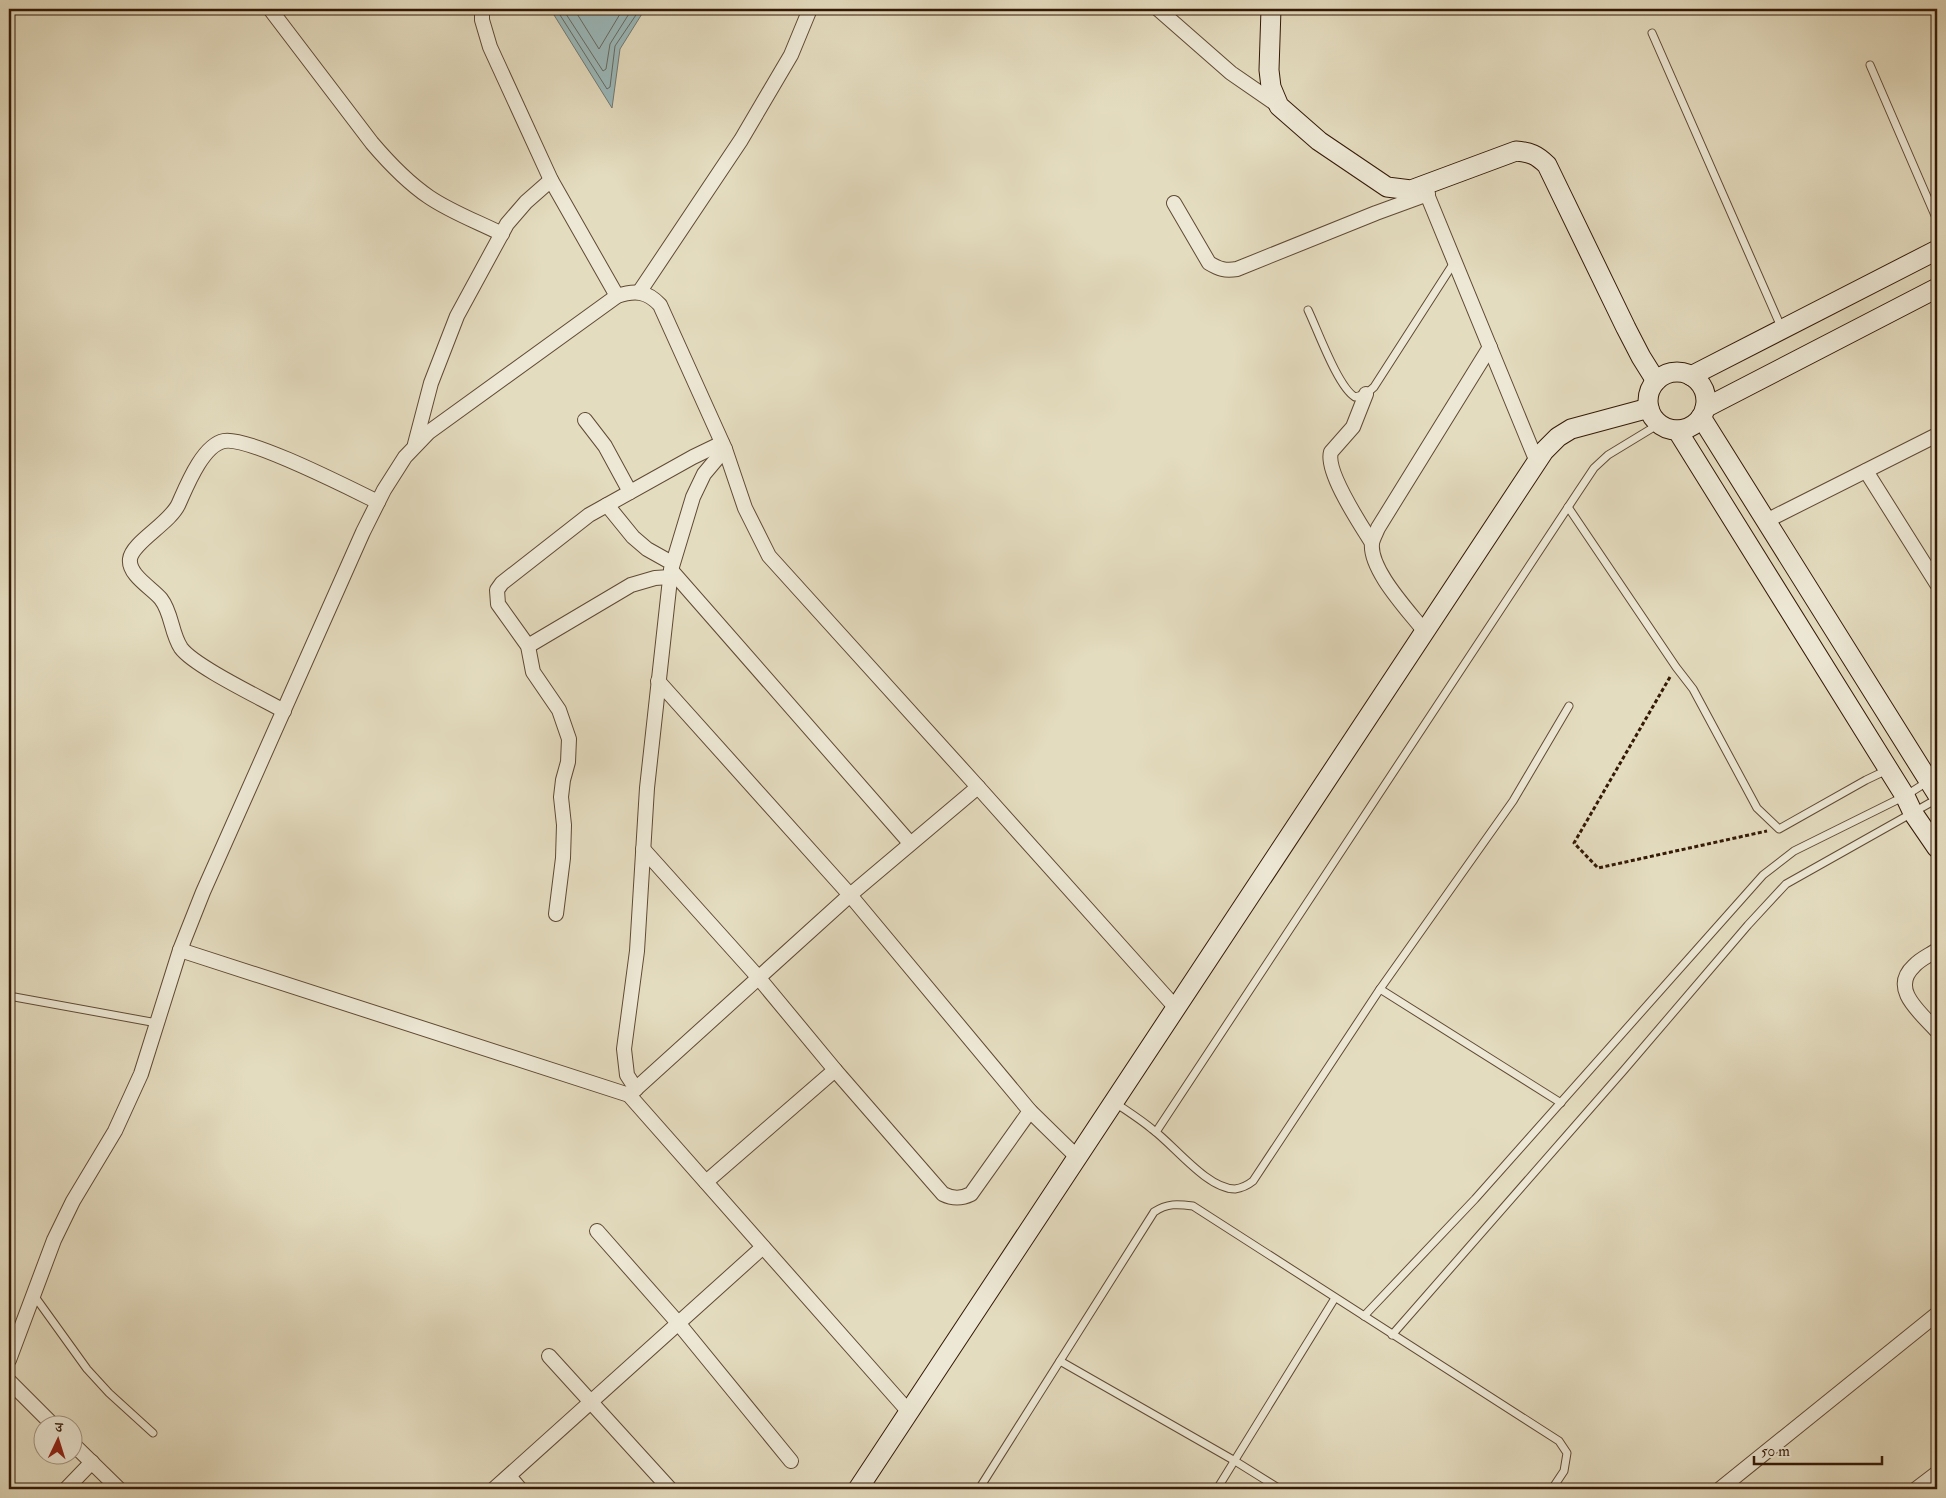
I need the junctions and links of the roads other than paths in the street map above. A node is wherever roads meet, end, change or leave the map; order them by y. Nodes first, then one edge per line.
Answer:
1 (270, 9) edge
2 (482, 9) edge
3 (810, 9) edge
4 (1158, 9) edge
5 (1271, 9) edge
6 (1652, 33) dead end
7 (1870, 66) dead end
8 (1279, 106) junction
9 (551, 180) junction
10 (1426, 190) junction
11 (1174, 203) dead end
12 (1937, 220) edge
13 (502, 234) junction
14 (1937, 250) edge
15 (1455, 261) junction
16 (1937, 288) edge
17 (640, 292) junction
18 (617, 296) junction
19 (1308, 310) dead end
20 (1782, 329) junction
21 (1490, 347) junction
22 (1691, 376) junction
23 (1656, 381) junction
24 (1366, 394) junction
25 (1649, 408) junction
26 (1703, 413) junction
27 (585, 420) dead end
28 (1659, 424) junction
29 (1678, 430) junction
30 (1937, 435) edge
31 (724, 446) junction
32 (414, 448) junction
33 (1537, 462) junction
34 (1866, 471) junction
35 (630, 492) junction
36 (378, 502) junction
37 (607, 504) junction
38 (1568, 507) junction
39 (1766, 521) junction
40 (1372, 543) junction
41 (671, 570) junction
42 (1937, 584) edge
43 (1425, 632) junction
44 (528, 646) junction
45 (658, 681) junction
46 (1569, 706) dead end
47 (284, 711) junction
48 (1888, 770) junction
49 (978, 786) junction
50 (1933, 787) edge
51 (1905, 796) junction
52 (1937, 799) edge
53 (1913, 813) junction
54 (910, 843) junction
55 (1937, 848) edge
56 (643, 849) junction
57 (850, 895) junction
58 (556, 914) dead end
59 (180, 950) junction
60 (1937, 950) edge
61 (758, 977) junction
62 (1380, 989) junction
63 (9, 996) edge
64 (1176, 1008) junction
65 (157, 1023) junction
66 (1937, 1031) edge
67 (835, 1070) junction
68 (632, 1092) junction
69 (1114, 1102) junction
70 (1561, 1104) junction
71 (1030, 1111) junction
72 (1156, 1132) junction
73 (1077, 1157) junction
74 (706, 1182) junction
75 (597, 1231) dead end
76 (763, 1248) junction
77 (33, 1294) junction
78 (1336, 1298) junction
79 (1937, 1314) edge
80 (1364, 1316) junction
81 (678, 1324) junction
82 (1392, 1335) junction
83 (549, 1356) dead end
84 (9, 1360) edge
85 (1060, 1361) junction
86 (9, 1381) edge
87 (591, 1402) junction
88 (909, 1412) junction
89 (44, 1416) edge
90 (153, 1433) dead end
91 (82, 1452) edge
92 (791, 1461) dead end
93 (1235, 1461) junction
94 (92, 1462) junction
95 (1937, 1473) edge
96 (509, 1476) junction
97 (66, 1489) edge
98 (120, 1489) edge
99 (494, 1489) edge
100 (520, 1489) edge
101 (670, 1489) edge
102 (858, 1489) edge
103 (979, 1489) edge
104 (1217, 1489) edge
105 (1280, 1489) edge
106 (1552, 1489) edge
107 (1720, 1489) edge
108 (1916, 1489) edge

1 - 13 street
2 - 9 street
3 - 17 street
4 - 8 street
5 - 8 street
6 - 20 lane
7 - 12 lane
8 - 10 street
9 - 13 street
9 - 18 street
10 - 11 street
10 - 15 street
10 - 23 street
13 - 32 street
14 - 20 street
15 - 21 street
15 - 24 lane
16 - 26 street
17 - 18 street
17 - 31 street
18 - 32 street
19 - 24 lane
20 - 22 street
21 - 33 street
21 - 40 street
22 - 23 street
22 - 26 street
23 - 25 street
24 - 40 street
25 - 28 street
25 - 33 street
26 - 29 street
26 - 39 street
27 - 35 street
28 - 29 street
28 - 38 lane
29 - 48 street
30 - 34 street
31 - 35 street
31 - 41 street
31 - 49 street
32 - 36 street
33 - 43 street
34 - 39 street
34 - 42 street
35 - 37 street
36 - 47 street
36 - 47 street
37 - 41 street
37 - 44 street
38 - 48 lane
38 - 72 lane
39 - 50 street
40 - 43 street
41 - 44 street
41 - 45 street
41 - 54 street
43 - 64 street
44 - 58 street
45 - 56 street
45 - 57 street
46 - 62 lane
47 - 59 street
48 - 51 street
49 - 54 street
49 - 64 street
50 - 51 lane
51 - 53 street
51 - 70 lane
52 - 53 lane
53 - 55 street
53 - 82 lane
54 - 57 street
56 - 61 street
56 - 68 street
57 - 61 street
57 - 71 street
59 - 65 street
59 - 68 street
60 - 66 street
61 - 67 street
61 - 68 street
62 - 70 lane
62 - 72 lane
63 - 65 lane
64 - 69 street
65 - 77 street
67 - 71 street
67 - 74 street
68 - 74 street
69 - 72 lane
69 - 73 street
70 - 80 lane
71 - 73 street
73 - 88 street
74 - 76 street
75 - 81 street
76 - 81 street
76 - 88 street
77 - 84 street
77 - 90 lane
78 - 80 lane
78 - 85 lane
78 - 93 lane
79 - 107 street
80 - 82 lane
81 - 87 street
81 - 92 street
82 - 106 lane
83 - 87 street
85 - 93 lane
85 - 103 lane
86 - 89 street
87 - 96 street
87 - 101 street
88 - 102 street
91 - 94 street
93 - 104 lane
93 - 105 lane
94 - 97 street
94 - 98 street
95 - 108 street
96 - 99 street
96 - 100 street

